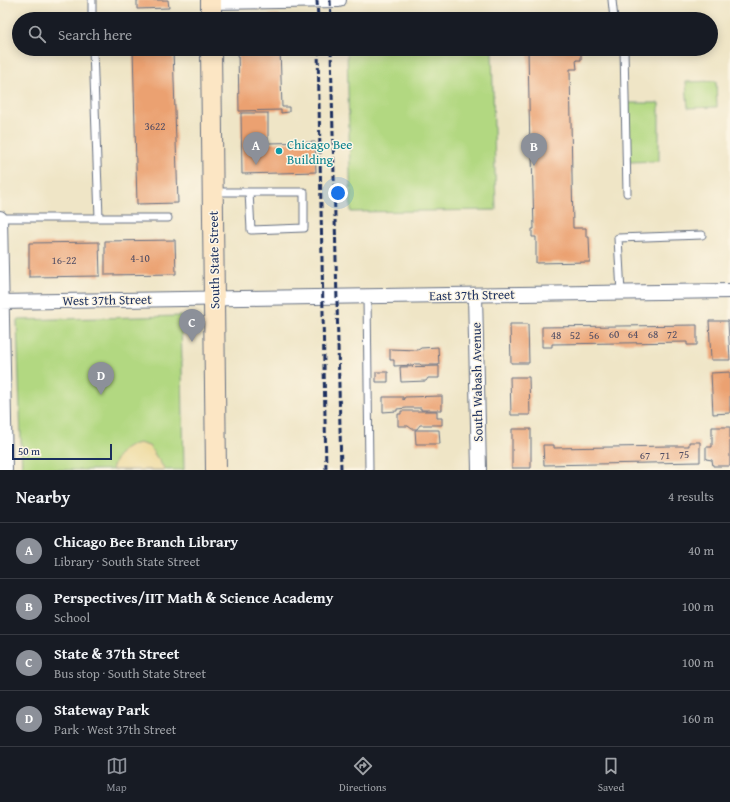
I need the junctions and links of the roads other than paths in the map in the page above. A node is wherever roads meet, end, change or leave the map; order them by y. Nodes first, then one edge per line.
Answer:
1 (92, 0) edge
2 (339, 0) edge
3 (612, 0) edge
4 (211, 5) edge
5 (92, 12) edge
6 (613, 12) edge
7 (94, 56) edge
8 (211, 56) edge
9 (624, 56) edge
10 (213, 192) junction
11 (249, 192) junction
12 (627, 193) dead end
13 (0, 218) edge
14 (99, 218) junction
15 (168, 218) dead end
16 (702, 235) dead end
17 (730, 291) edge
18 (621, 293) junction
19 (475, 295) junction
20 (367, 296) junction
21 (214, 298) junction
22 (1, 302) edge
23 (5, 470) edge
24 (216, 470) edge
25 (369, 470) edge
26 (479, 470) edge

1 - 5 lane
2 - 4 street
3 - 6 lane
7 - 14 lane
8 - 10 main road, South State Street
9 - 12 lane
10 - 11 lane
10 - 21 main road, South State Street
11 - 11 lane
13 - 14 lane
13 - 22 street
14 - 15 lane
16 - 18 lane
17 - 18 street, East 37th Street
18 - 19 street, East 37th Street
19 - 20 street, East 37th Street
19 - 26 street, South Wabash Avenue
20 - 21 street, East 37th Street
20 - 25 lane
21 - 22 street, West 37th Street
21 - 24 main road, South State Street
22 - 23 street

